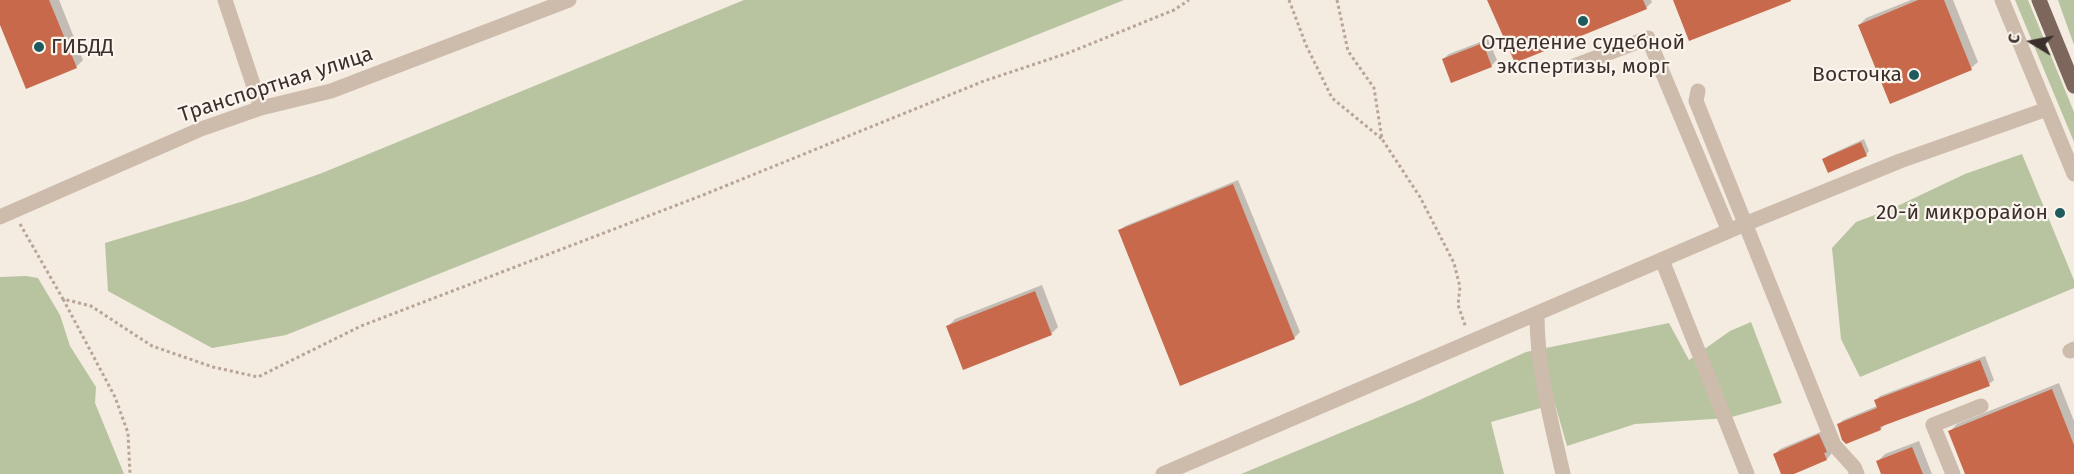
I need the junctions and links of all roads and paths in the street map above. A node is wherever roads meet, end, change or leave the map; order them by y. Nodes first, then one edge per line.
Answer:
1 (225, 0) edge
2 (568, 0) edge
3 (1189, 0) edge
4 (1289, 0) edge
5 (1337, 0) edge
6 (2002, 0) edge
7 (2039, 0) edge
8 (1574, 66) dead end
9 (2074, 86) edge
10 (1698, 91) dead end
11 (261, 108) junction
12 (2047, 109) junction
13 (1382, 139) junction
14 (2074, 174) edge
15 (6, 215) edge
16 (1745, 224) junction
17 (1729, 231) junction
18 (1662, 260) junction
19 (63, 299) junction
20 (1537, 315) junction
21 (1479, 339) junction
22 (1980, 406) dead end
23 (130, 474) edge
24 (1163, 474) edge
25 (1563, 474) edge
26 (1747, 474) edge
27 (1857, 474) edge
28 (1953, 474) edge

1 - 11 street
2 - 11 street, Транспортная улица
3 - 19 path
4 - 13 path
5 - 13 path
6 - 12 street
7 - 9 main road
8 - 17 street
10 - 16 street
11 - 15 street, Транспортная улица
12 - 14 street
12 - 16 street
13 - 21 path
15 - 19 path
16 - 17 street
16 - 27 street
17 - 18 street
18 - 20 street
18 - 26 street
19 - 23 path
20 - 21 street
20 - 25 street
21 - 24 street
22 - 28 street

